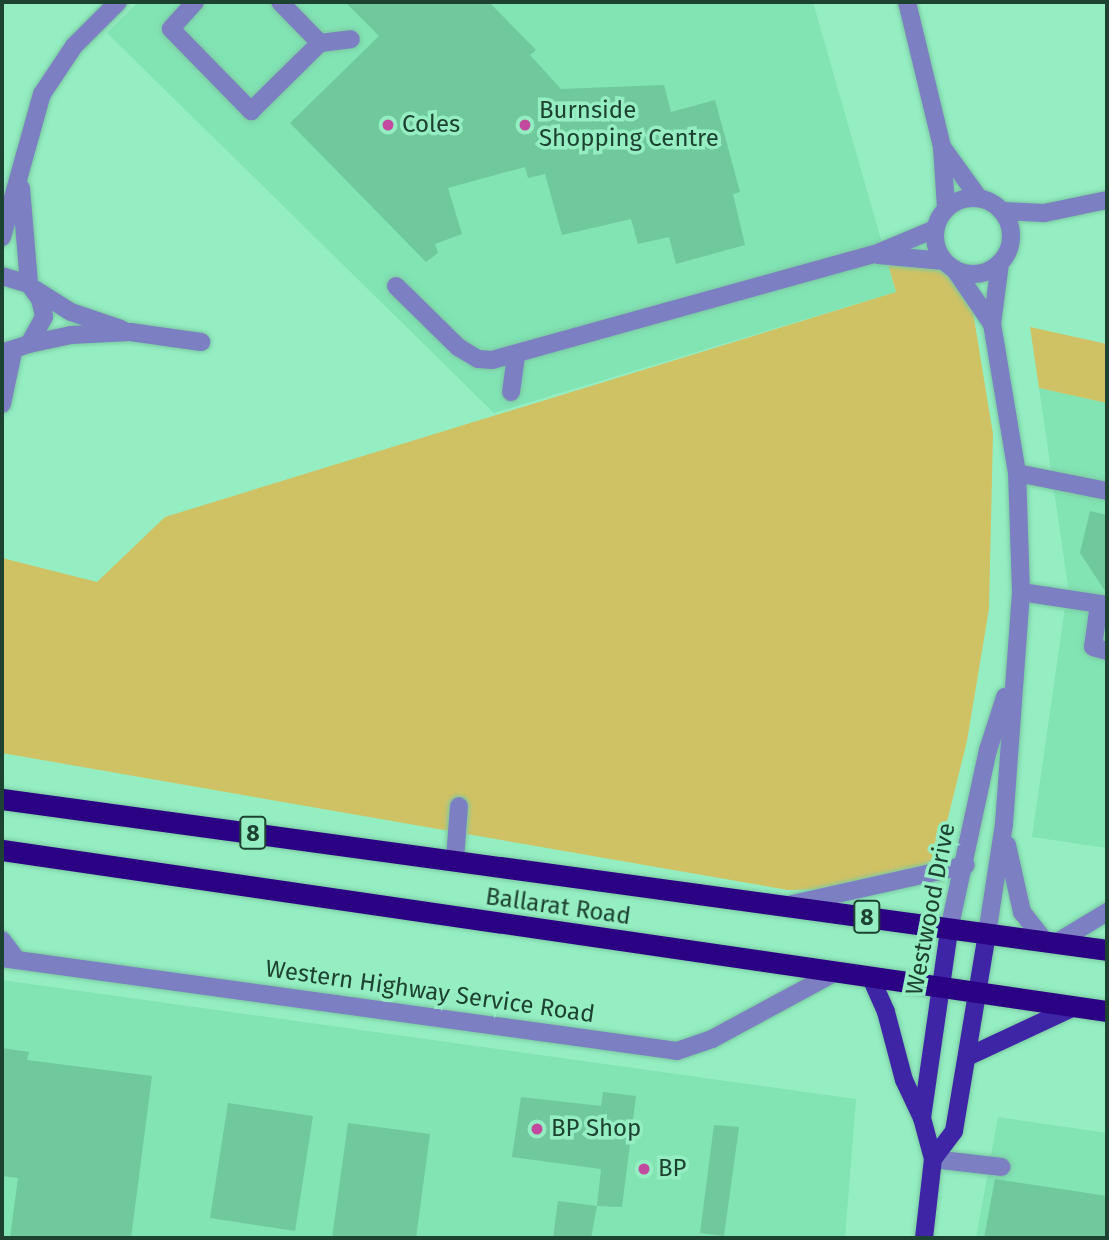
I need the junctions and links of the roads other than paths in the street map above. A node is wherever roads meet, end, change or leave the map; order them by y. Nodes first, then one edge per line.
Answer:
1 (118, 2) edge
2 (195, 2) edge
3 (280, 2) edge
4 (907, 2) edge
5 (351, 39) dead end
6 (320, 43) junction
7 (942, 147) junction
8 (21, 181) junction
9 (978, 197) junction
10 (1107, 200) edge
11 (946, 208) junction
12 (1003, 211) junction
13 (1044, 213) junction
14 (935, 229) junction
15 (1011, 236) junction
16 (2, 237) edge
17 (874, 254) junction
18 (1000, 263) junction
19 (950, 265) junction
20 (2, 276) edge
21 (396, 286) dead end
22 (32, 287) junction
23 (992, 324) junction
24 (130, 332) junction
25 (201, 342) dead end
26 (15, 350) edge
27 (516, 356) junction
28 (511, 392) dead end
29 (2, 404) edge
30 (1017, 473) junction
31 (1107, 491) edge
32 (1021, 592) junction
33 (1103, 604) edge
34 (1107, 651) edge
35 (1013, 670) junction
36 (2, 799) edge
37 (459, 806) dead end
38 (1004, 824) junction
39 (2, 849) edge
40 (455, 859) junction
41 (966, 865) junction
42 (785, 905) junction
43 (1107, 912) edge
44 (949, 929) junction
45 (987, 934) junction
46 (2, 940) edge
47 (1050, 942) junction
48 (1107, 950) edge
49 (10, 959) edge
50 (834, 973) junction
51 (871, 978) junction
52 (940, 987) junction
53 (979, 994) junction
54 (1074, 1007) junction
55 (1107, 1011) edge
56 (969, 1056) junction
57 (922, 1118) junction
58 (933, 1159) junction
59 (1002, 1167) dead end
60 (924, 1238) edge

1 - 8 street
2 - 6 street
3 - 6 street
4 - 7 street
5 - 6 street
7 - 9 street
7 - 11 street
8 - 16 street
8 - 22 street
9 - 11 street
9 - 12 street
10 - 13 street
11 - 14 street
12 - 13 street
12 - 15 street
13 - 15 street
14 - 17 street
14 - 19 street
15 - 18 street
17 - 19 street
17 - 27 street
18 - 19 street
18 - 23 street, Westwood Drive
19 - 23 street, Westwood Drive
20 - 22 street
21 - 27 street
22 - 24 street
22 - 26 street
23 - 30 street, Westwood Drive
24 - 25 street
24 - 26 street
26 - 29 street
27 - 28 street
30 - 31 street
30 - 32 street, Westwood Drive
32 - 33 street
32 - 35 street, Westwood Drive
33 - 34 street
35 - 38 street, Westwood Drive
35 - 41 street, Westwood Drive
36 - 40 highway, Ballarat Road / 8
37 - 40 street
38 - 45 street, Westwood Drive
38 - 47 street
39 - 50 highway, Ballarat Road / 8
40 - 42 highway, Ballarat Road / 8
41 - 42 street
41 - 44 street, Westwood Drive
42 - 44 highway, Ballarat Road / 8
43 - 47 street
44 - 45 highway, Ballarat Road / 8
44 - 52 main road, Westwood Drive
45 - 47 highway, Ballarat Road / 8
45 - 53 main road, Westwood Drive
46 - 49 street
47 - 48 highway, Ballarat Road / 8
49 - 50 street, Western Highway Service Road
50 - 51 highway, Ballarat Road / 8
51 - 52 highway, Ballarat Road / 8
51 - 57 main road
52 - 53 highway, Ballarat Road / 8
52 - 57 main road, Westwood Drive
53 - 54 highway, Ballarat Road / 8
53 - 56 main road, Westwood Drive
54 - 55 highway, Ballarat Road / 8
54 - 56 main road
56 - 58 main road, Westwood Drive
57 - 58 main road, Westwood Drive
58 - 59 street
58 - 60 main road, Westwood Drive

